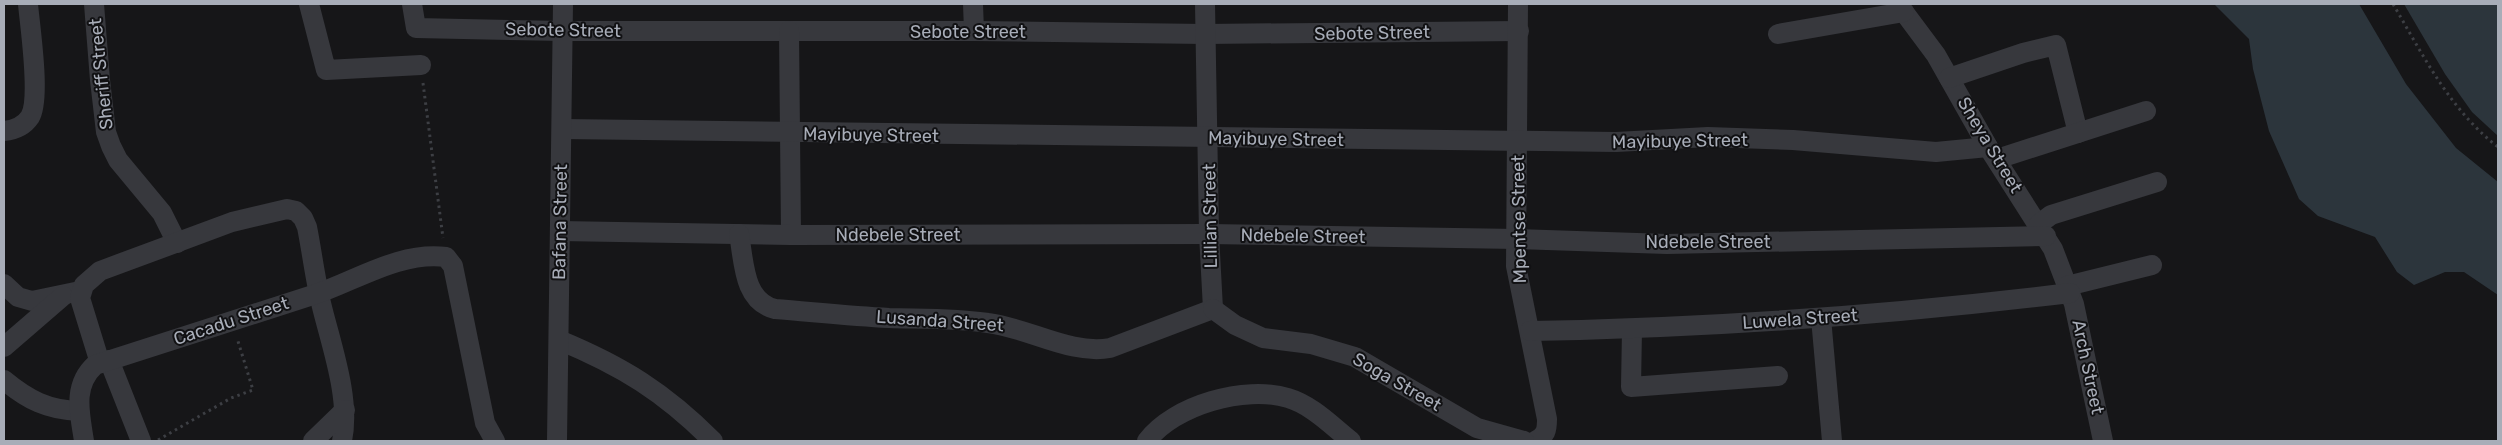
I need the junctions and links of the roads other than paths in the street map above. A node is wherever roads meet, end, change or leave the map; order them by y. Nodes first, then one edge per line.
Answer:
1 (28, 4) edge
2 (94, 4) edge
3 (309, 4) edge
4 (412, 4) edge
5 (563, 4) edge
6 (973, 4) edge
7 (1205, 4) edge
8 (1518, 4) edge
9 (1901, 8) edge
10 (563, 31) junction
11 (789, 31) junction
12 (974, 31) junction
13 (1519, 31) junction
14 (1205, 34) junction
15 (1778, 34) dead end
16 (421, 65) road end
17 (1949, 78) junction
18 (2146, 111) dead end
19 (562, 129) junction
20 (4, 131) edge
21 (2078, 133) junction
22 (792, 134) junction
23 (1208, 138) junction
24 (1517, 141) junction
25 (1992, 153) junction
26 (2157, 182) dead end
27 (2042, 230) junction
28 (560, 231) junction
29 (739, 234) junction
30 (1209, 234) junction
31 (791, 235) junction
32 (1516, 239) junction
33 (177, 243) junction
34 (2152, 265) dead end
35 (4, 284) edge
36 (2068, 289) junction
37 (73, 293) junction
38 (319, 293) junction
39 (1213, 309) junction
40 (1821, 318) junction
41 (1632, 329) junction
42 (1530, 331) junction
43 (559, 340) junction
44 (4, 347) edge
45 (104, 362) junction
46 (1778, 376) dead end
47 (4, 380) edge
48 (345, 410) junction
49 (79, 411) junction
50 (1541, 436) edge
51 (84, 441) edge
52 (141, 441) edge
53 (313, 441) edge
54 (342, 441) edge
55 (495, 441) edge
56 (557, 441) edge
57 (713, 441) edge
58 (1147, 441) edge
59 (1351, 441) edge
60 (1524, 441) edge
61 (1832, 441) edge
62 (2103, 441) edge

1 - 20 street
2 - 33 street, Sheriff Street
3 - 16 street
4 - 10 street, Sebote Street
5 - 10 street, Bafana Street
6 - 12 street
7 - 14 street, Lillian Street
8 - 13 street, Mpentse Street
9 - 15 street
9 - 17 street, Sheya Street
10 - 11 street, Sebote Street
10 - 19 street, Bafana Street
11 - 12 street, Sebote Street
11 - 22 street
12 - 14 street, Sebote Street
13 - 14 street, Sebote Street
13 - 24 street, Mpentse Street
14 - 23 street, Lillian Street
17 - 21 street
17 - 25 street, Sheya Street
18 - 21 street, Mayibuye Street
19 - 22 street, Mayibuye Street
19 - 28 street, Bafana Street
21 - 25 street, Mayibuye Street
22 - 23 street, Mayibuye Street
22 - 31 street
23 - 24 street, Mayibuye Street
23 - 30 street, Lillian Street
24 - 25 street, Mayibuye Street
24 - 32 street, Mpentse Street
25 - 27 street, Sheya Street
26 - 27 street
27 - 32 street, Ndebele Street
27 - 36 street, Sheya Street
28 - 29 street, Ndebele Street
28 - 43 street, Bafana Street
29 - 31 street, Ndebele Street
29 - 39 street, Lusanda Street
30 - 31 street, Ndebele Street
30 - 32 street, Ndebele Street
30 - 39 street, Lillian Street
32 - 42 street, Mpentse Street
33 - 37 street
33 - 38 street
34 - 36 street, Luwela Street
35 - 37 street
36 - 40 street, Luwela Street
36 - 62 street, Arch Street
37 - 44 street
37 - 45 street
38 - 45 street, Cacadu Street
38 - 48 street
38 - 55 street, Cacadu Street
39 - 60 street, Soga Street
40 - 41 street, Luwela Street
40 - 61 street
41 - 42 street, Luwela Street
41 - 46 street
42 - 50 street, Mpentse Street
43 - 56 street, Bafana Street
43 - 57 street
45 - 49 street, Cacadu Street
45 - 52 street
47 - 49 street
48 - 53 street
48 - 54 street
49 - 51 street, Cacadu Street
58 - 59 street

